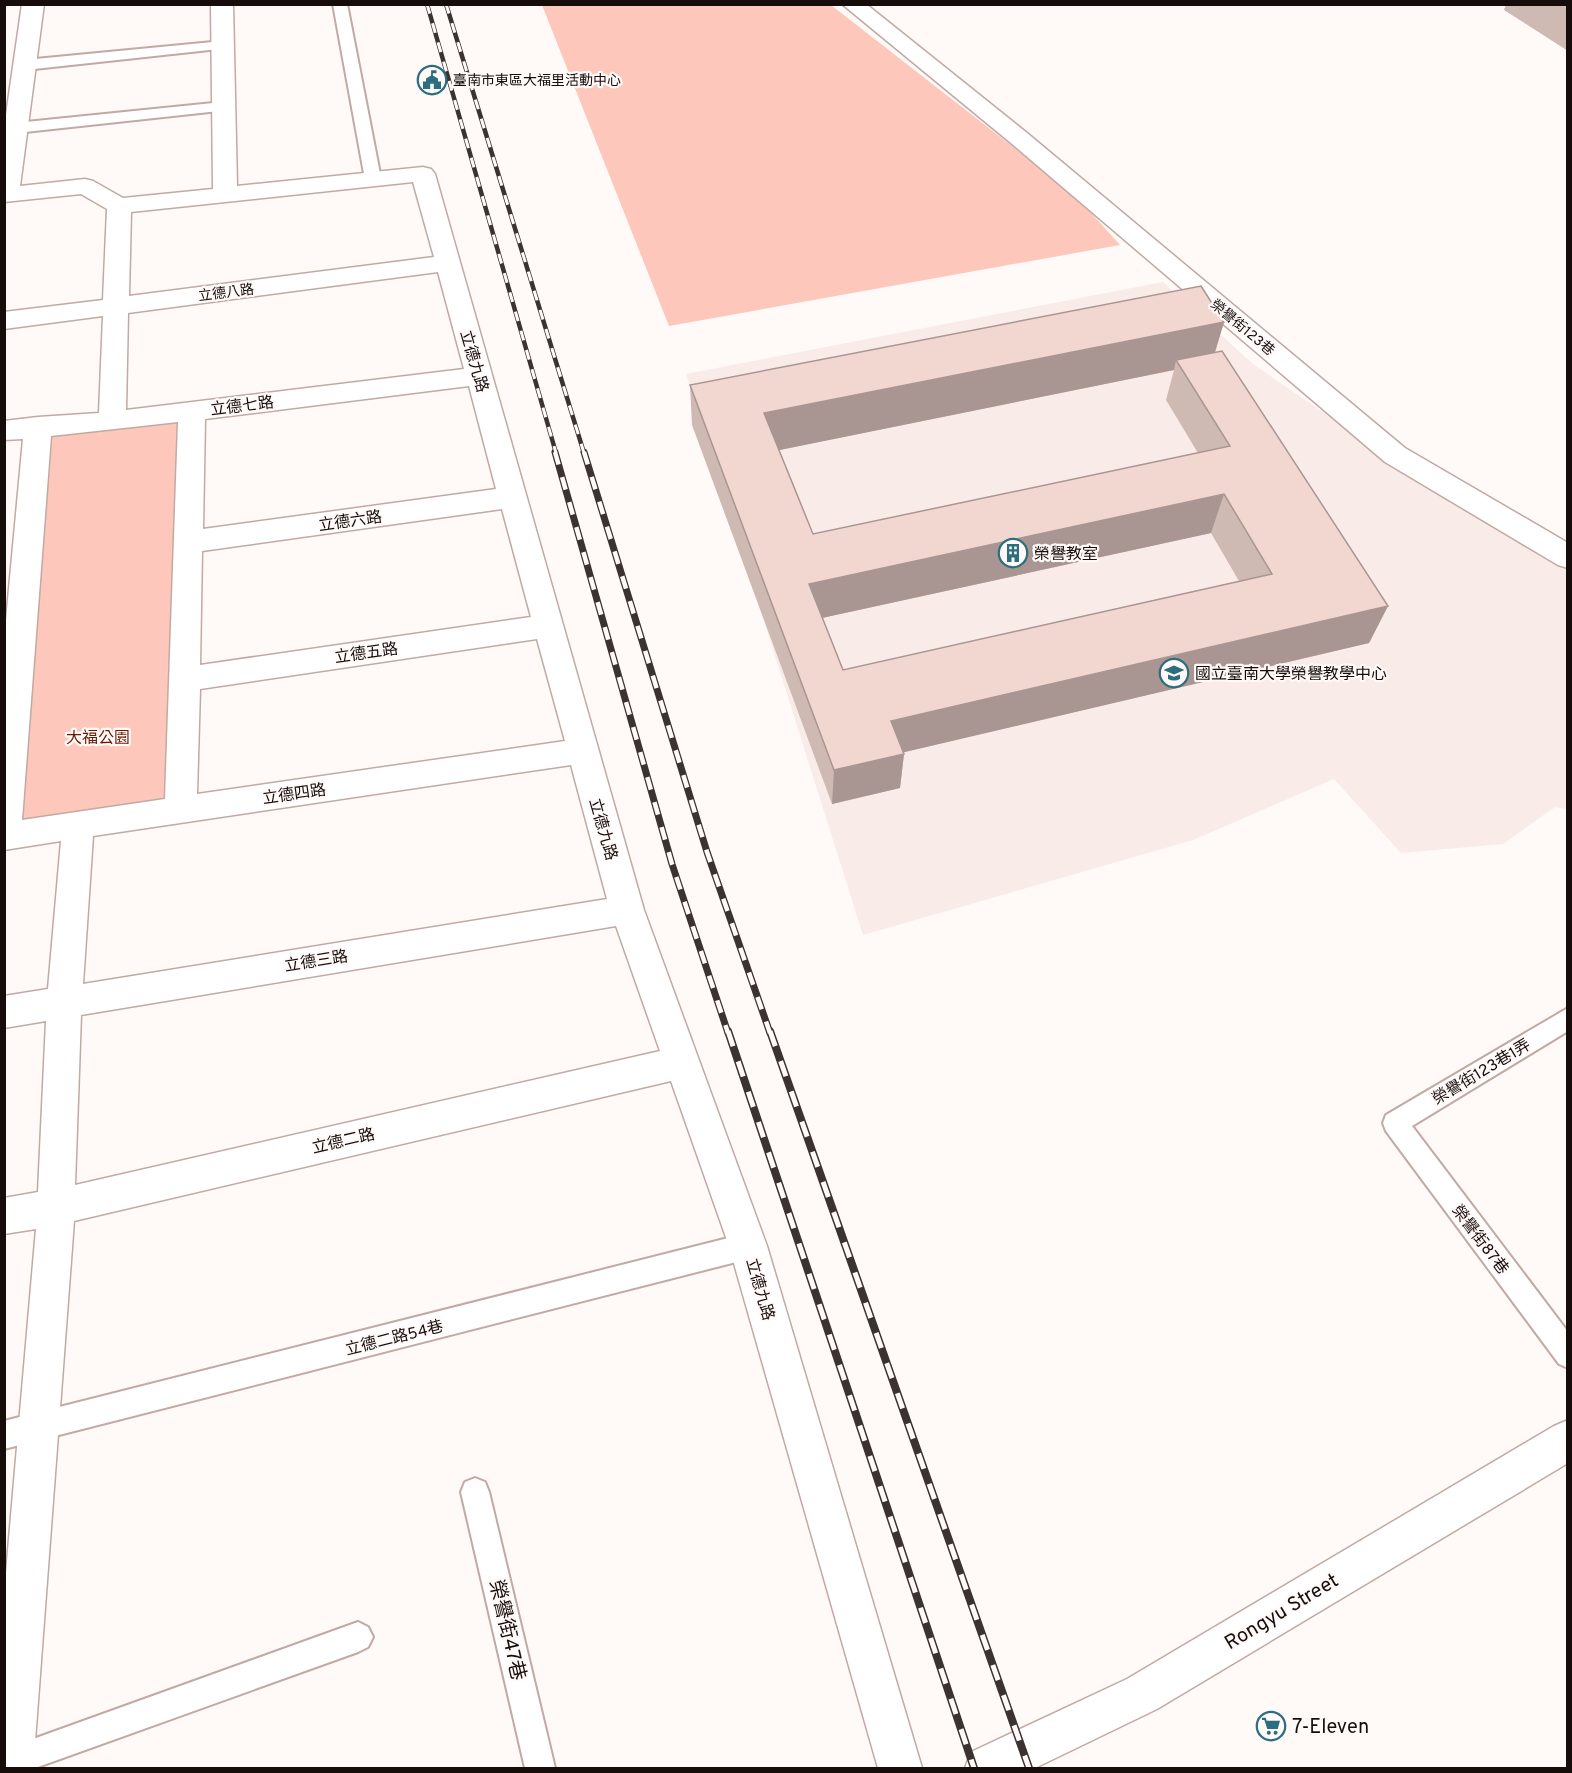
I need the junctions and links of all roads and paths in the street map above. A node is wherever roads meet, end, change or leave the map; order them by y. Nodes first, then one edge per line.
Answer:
1 (33, 4) edge
2 (222, 4) edge
3 (340, 4) edge
4 (852, 4) edge
5 (223, 45) junction
6 (25, 65) junction
7 (223, 107) junction
8 (16, 128) junction
9 (373, 179) junction
10 (225, 195) junction
11 (119, 206) junction
12 (447, 263) junction
13 (116, 306) junction
14 (4, 321) edge
15 (478, 375) junction
16 (192, 411) junction
17 (112, 422) junction
18 (38, 426) junction
19 (4, 431) edge
20 (513, 497) junction
21 (188, 542) junction
22 (15, 556) edge
23 (1568, 557) edge
24 (548, 626) junction
25 (184, 679) junction
26 (10, 699) edge
27 (583, 751) junction
28 (181, 810) junction
29 (78, 825) junction
30 (5, 836) edge
31 (627, 910) junction
32 (64, 1002) junction
33 (4, 1012) edge
34 (1568, 1018) edge
35 (682, 1062) junction
36 (1395, 1123) joint
37 (56, 1207) junction
38 (4, 1216) edge
39 (748, 1246) junction
40 (1568, 1355) edge
41 (22, 1431) edge
42 (1568, 1440) edge
43 (475, 1492) dead end
44 (358, 1637) dead end
45 (11, 1765) edge
46 (540, 1768) edge
47 (900, 1768) edge
48 (987, 1768) edge

1 - 6 street
2 - 5 street
3 - 9 lane
4 - 23 street, 榮譽街123巷
5 - 6 lane
5 - 7 street
6 - 8 street
7 - 8 lane
7 - 10 street
8 - 11 street
9 - 10 street, 立德九路
9 - 12 street, 立德九路
10 - 11 street, 立德九路
11 - 13 street
12 - 13 street, 立德八路
12 - 15 street, 立德九路
13 - 14 street, 立德八路
13 - 17 street
15 - 16 street, 立德七路
15 - 20 street, 立德九路
16 - 17 street, 立德七路
16 - 21 street
17 - 18 street, 立德七路
18 - 19 street, 立德七路
18 - 22 street
20 - 21 street, 立德六路
20 - 24 street, 立德九路
21 - 25 street
22 - 26 street
24 - 25 street, 立德五路
24 - 27 street, 立德九路
25 - 28 street
26 - 30 street
27 - 28 street, 立德四路
27 - 31 street, 立德九路
28 - 29 street, 立德四路
29 - 30 street, 立德四路
29 - 32 street
31 - 32 street, 立德三路
31 - 35 street, 立德九路
32 - 33 street, 立德三路
32 - 37 street
34 - 36 lane, 榮譽街123巷1弄
35 - 37 street, 立德二路
35 - 39 street, 立德九路
36 - 40 lane, 榮譽街87巷
37 - 38 street, 立德二路
37 - 41 street
39 - 41 lane, 立德二路54巷
39 - 47 street, 立德九路
41 - 45 street
42 - 48 street, Rongyu Street
43 - 46 lane, 榮譽街47巷
44 - 45 lane

